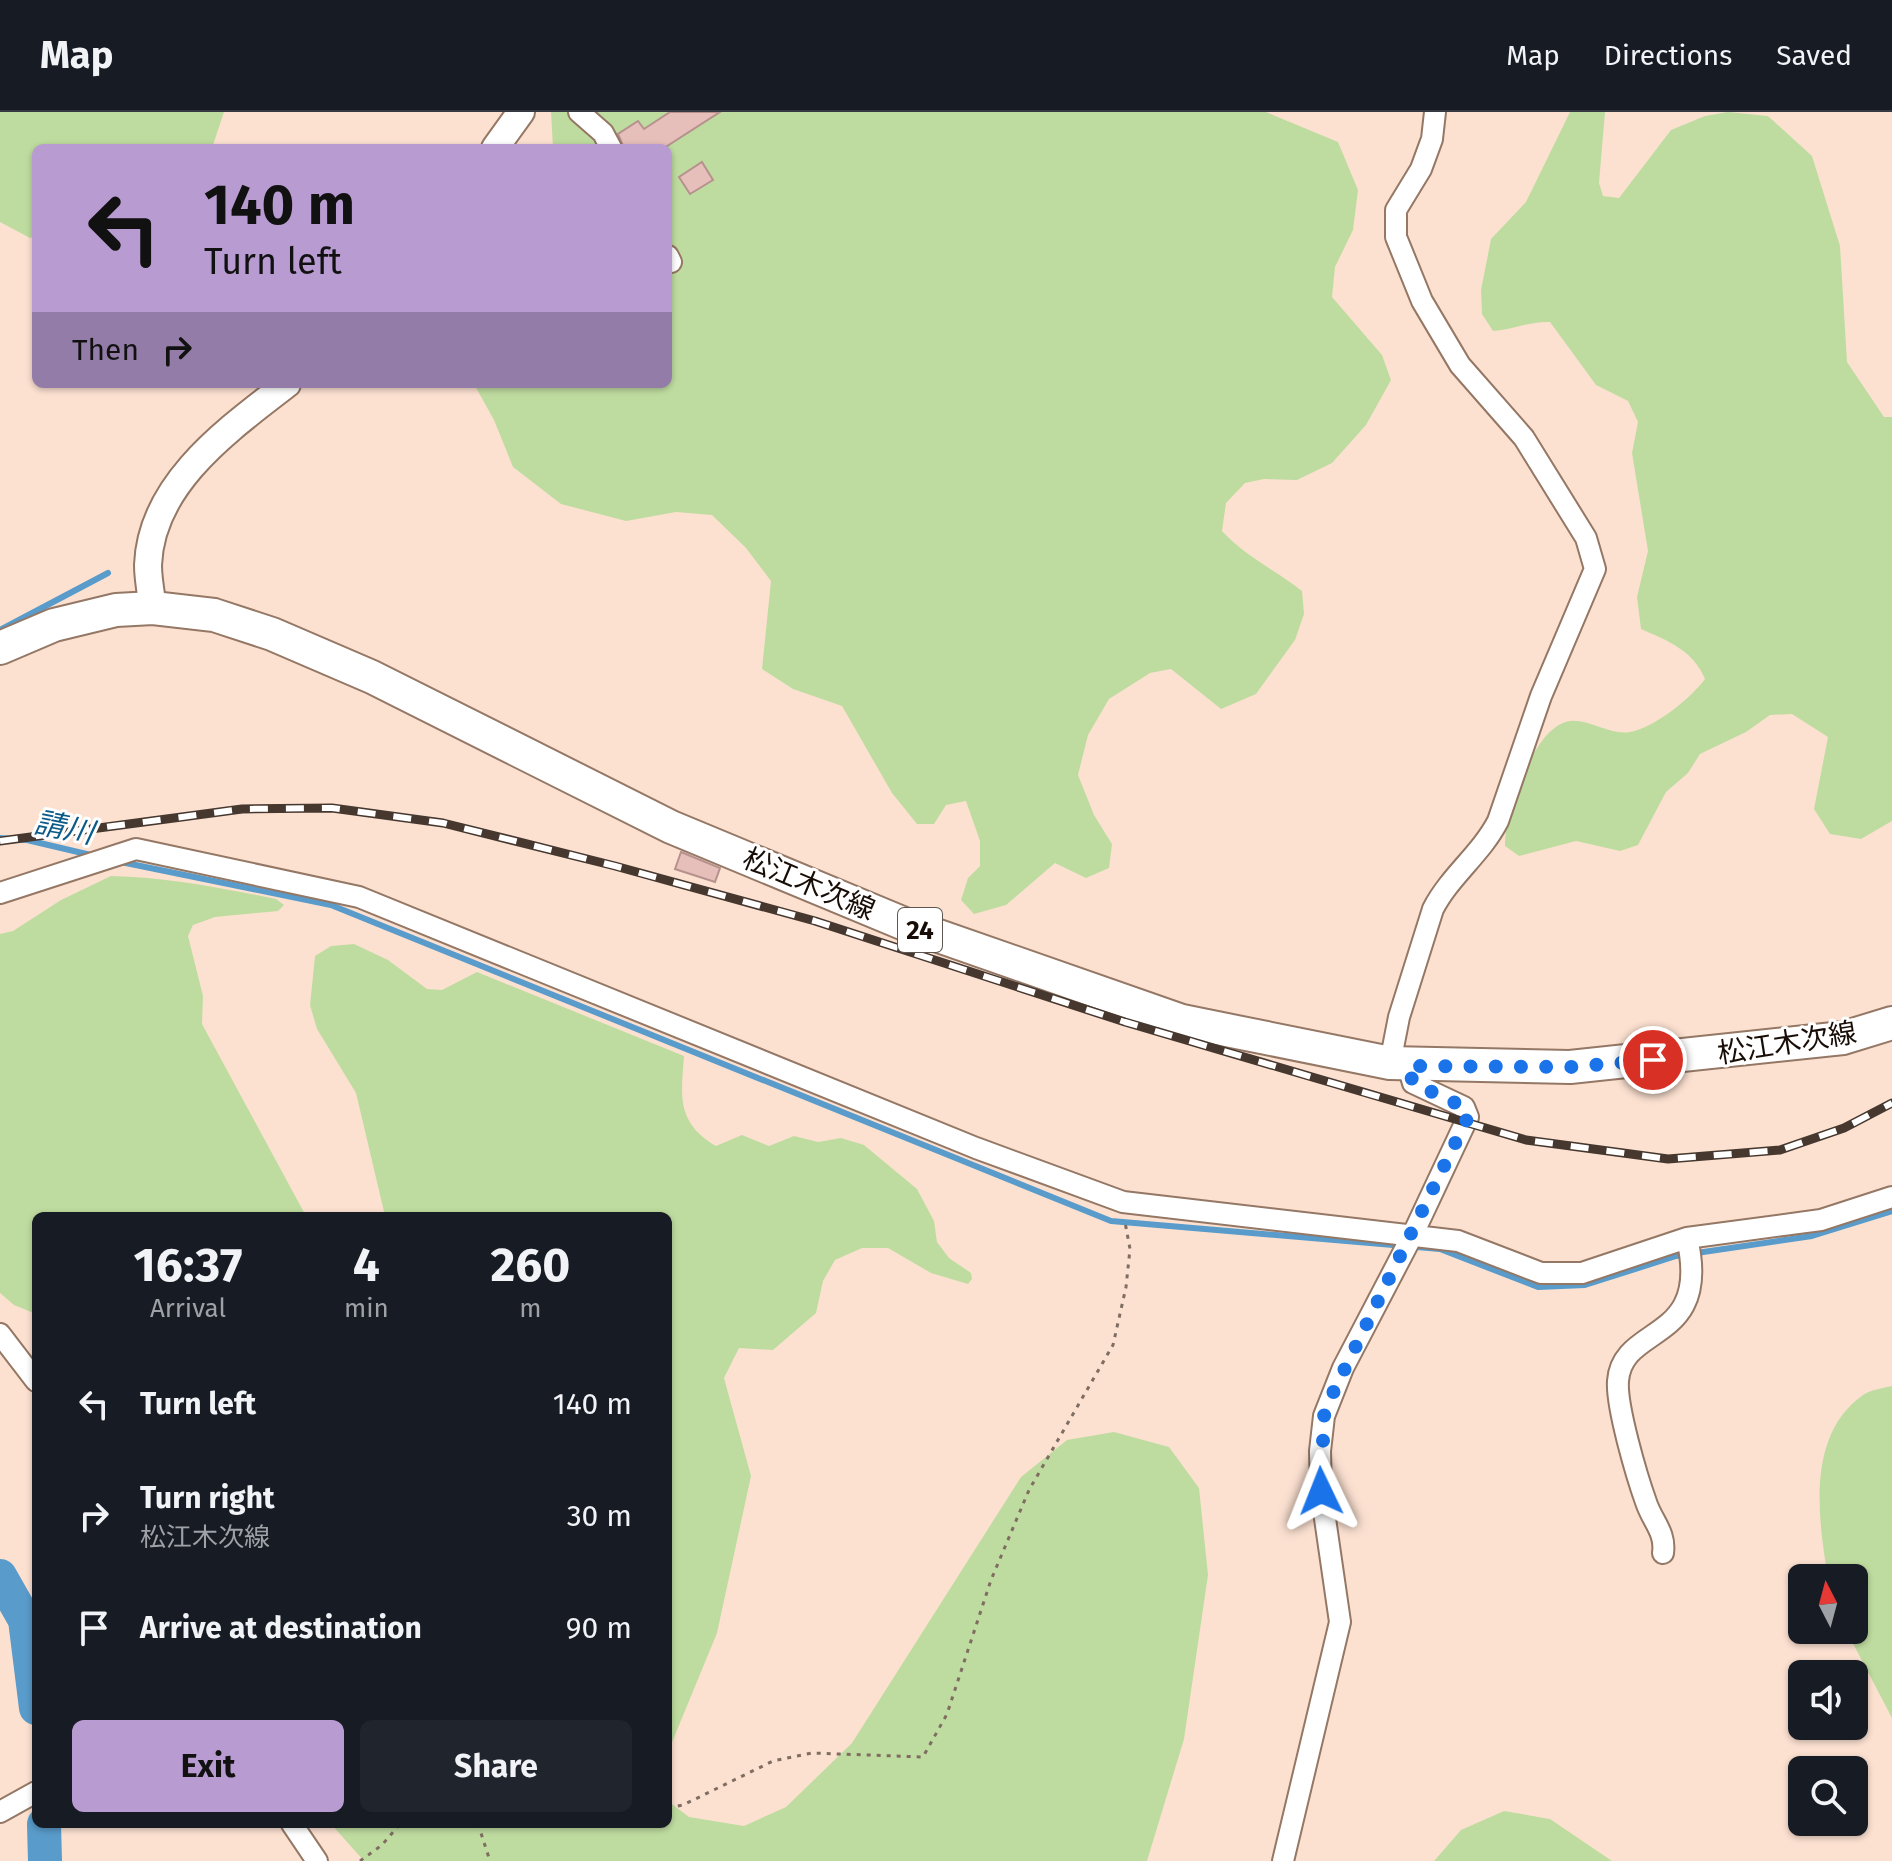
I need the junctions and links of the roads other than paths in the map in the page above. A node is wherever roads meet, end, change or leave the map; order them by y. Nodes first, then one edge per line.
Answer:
1 (521, 112) edge
2 (579, 112) edge
3 (1435, 112) edge
4 (498, 144) edge
5 (609, 144) edge
6 (282, 388) edge
7 (153, 608) junction
8 (0, 648) edge
9 (0, 893) edge
10 (1892, 1023) edge
11 (1399, 1064) junction
12 (1892, 1197) edge
13 (1409, 1243) junction
14 (1689, 1248) junction
15 (0, 1334) edge
16 (32, 1376) edge
17 (1663, 1553) dead end
18 (32, 1794) edge
19 (0, 1812) edge
20 (295, 1828) edge
21 (317, 1861) edge
22 (1283, 1861) edge

1 - 4 street
2 - 5 street
3 - 11 street
6 - 7 street
7 - 8 main road, 松江木次線 / 24
7 - 11 main road, 松江木次線 / 24
9 - 13 street
10 - 11 main road, 松江木次線 / 24
11 - 13 street
12 - 14 street
13 - 14 street
13 - 22 street
14 - 17 street
15 - 16 street
18 - 19 street
20 - 21 street

